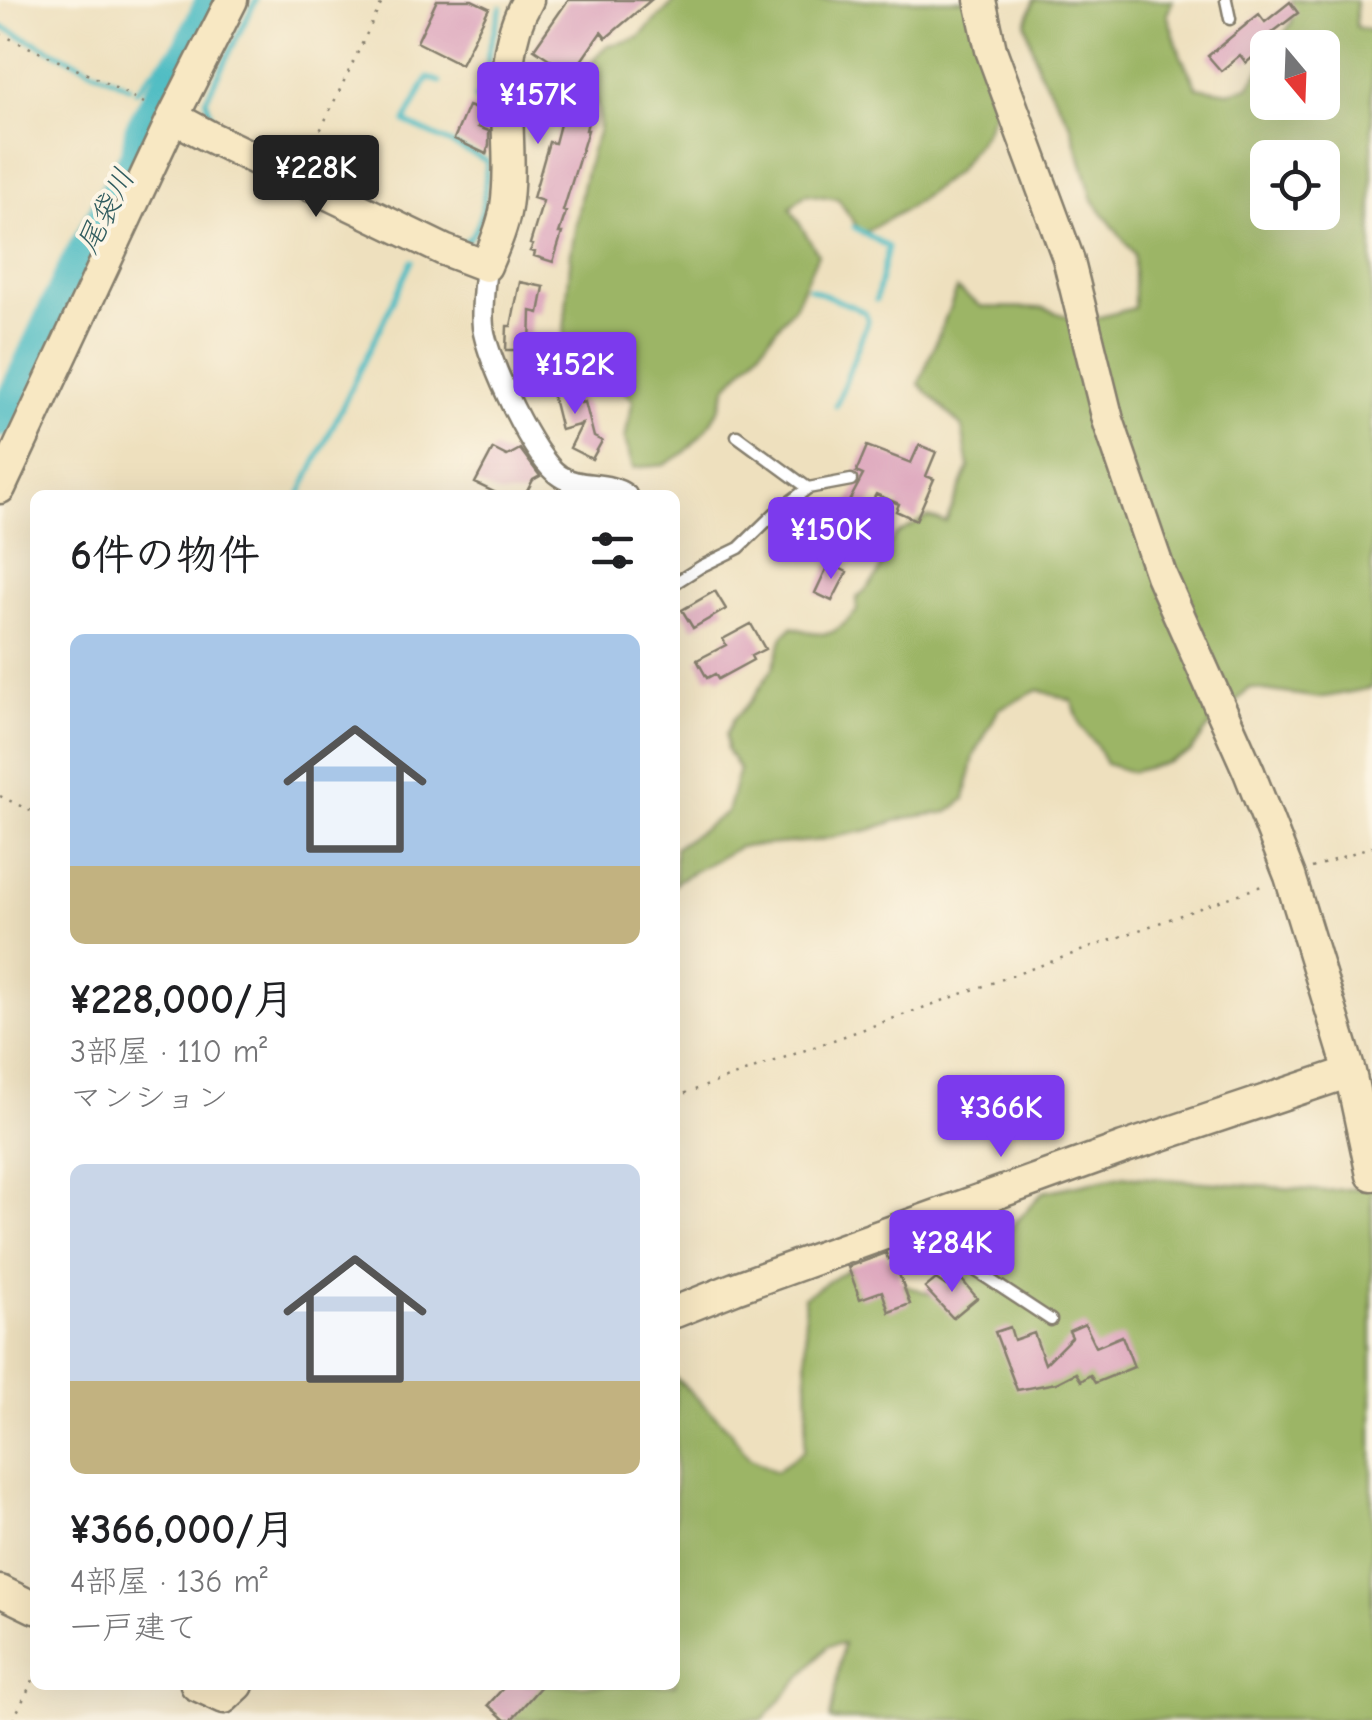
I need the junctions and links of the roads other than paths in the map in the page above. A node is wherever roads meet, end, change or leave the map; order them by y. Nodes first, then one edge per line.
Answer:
1 (232, 0) edge
2 (528, 0) edge
3 (980, 0) edge
4 (1226, 0) edge
5 (1230, 19) dead end
6 (173, 116) junction
7 (486, 266) junction
8 (737, 436) dead end
9 (851, 480) dead end
10 (0, 488) edge
11 (808, 488) junction
12 (620, 490) edge
13 (680, 580) edge
14 (1361, 1067) edge
15 (1372, 1175) edge
16 (908, 1226) junction
17 (680, 1310) edge
18 (1051, 1320) dead end
19 (0, 1591) edge
20 (30, 1606) edge

1 - 6 street
2 - 7 street
3 - 14 street
4 - 5 lane
6 - 7 street
6 - 10 street
7 - 12 street
8 - 11 lane
9 - 11 lane
11 - 13 lane
14 - 15 street
14 - 16 street
16 - 17 street
16 - 18 lane
19 - 20 street

